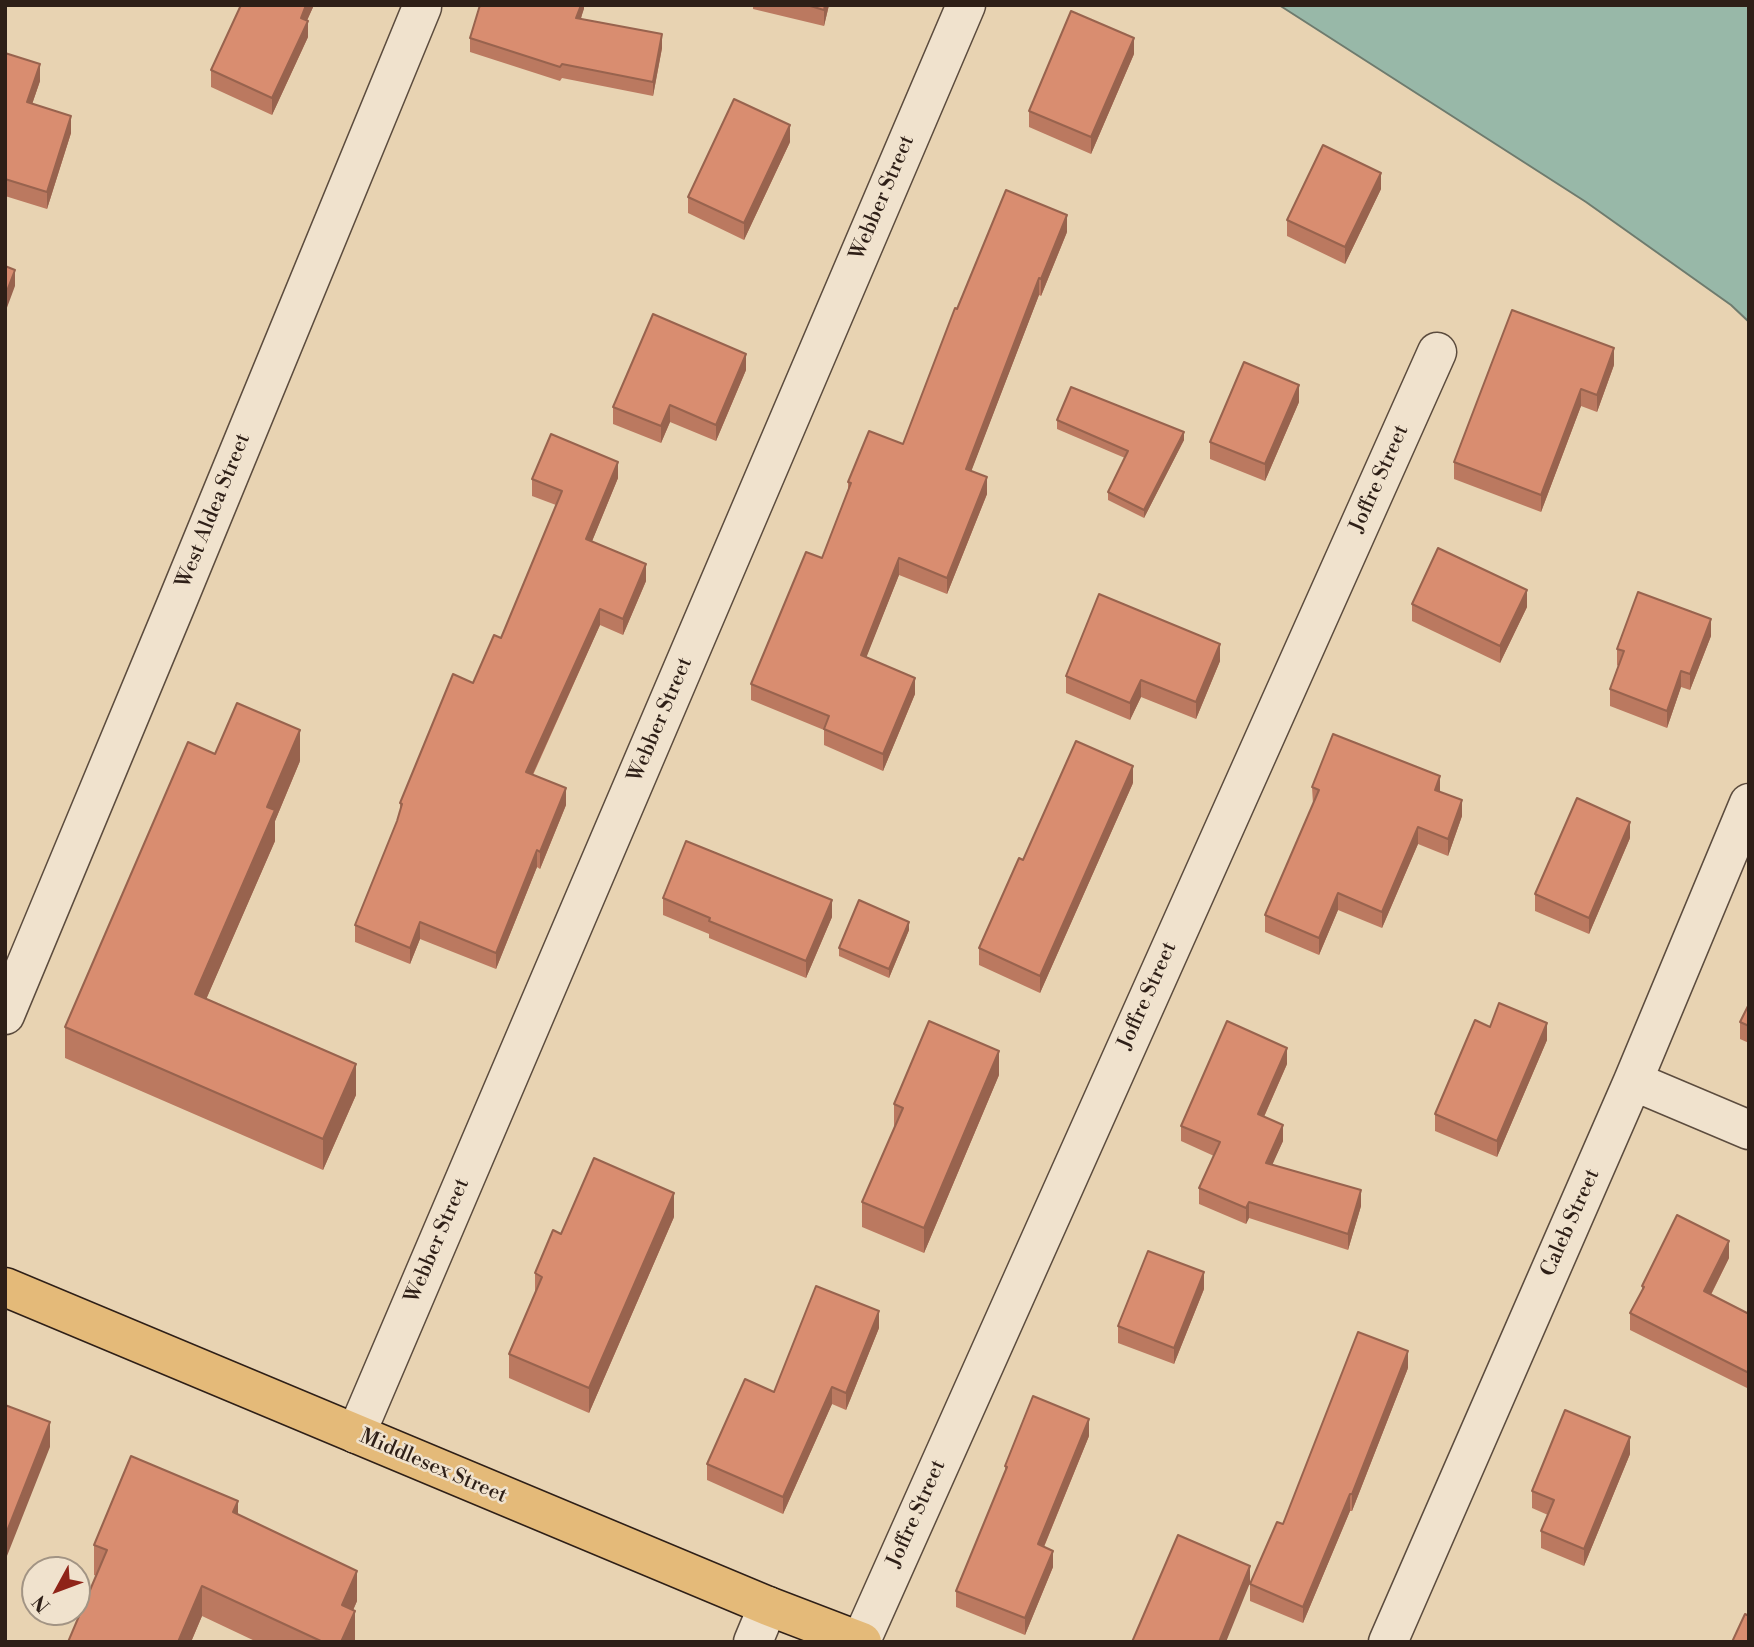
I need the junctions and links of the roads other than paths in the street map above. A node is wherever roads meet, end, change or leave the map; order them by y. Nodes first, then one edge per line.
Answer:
1 (966, 5) edge
2 (422, 7) dead end
3 (1437, 352) dead end
4 (1749, 803) edge
5 (5, 1015) edge
6 (1633, 1081) junction
7 (1749, 1130) edge
8 (5, 1287) edge
9 (356, 1434) junction
10 (768, 1606) junction
11 (862, 1641) edge
12 (753, 1642) edge
13 (1388, 1642) edge

1 - 9 street, Webber Street
2 - 5 street, West Aldea Street
3 - 11 street, Joffre Street
4 - 6 street, Caleb Street
6 - 7 street
6 - 13 street, Caleb Street
8 - 9 main road, Middlesex Street
9 - 10 main road, Middlesex Street
10 - 11 main road, Middlesex Street
10 - 12 street

